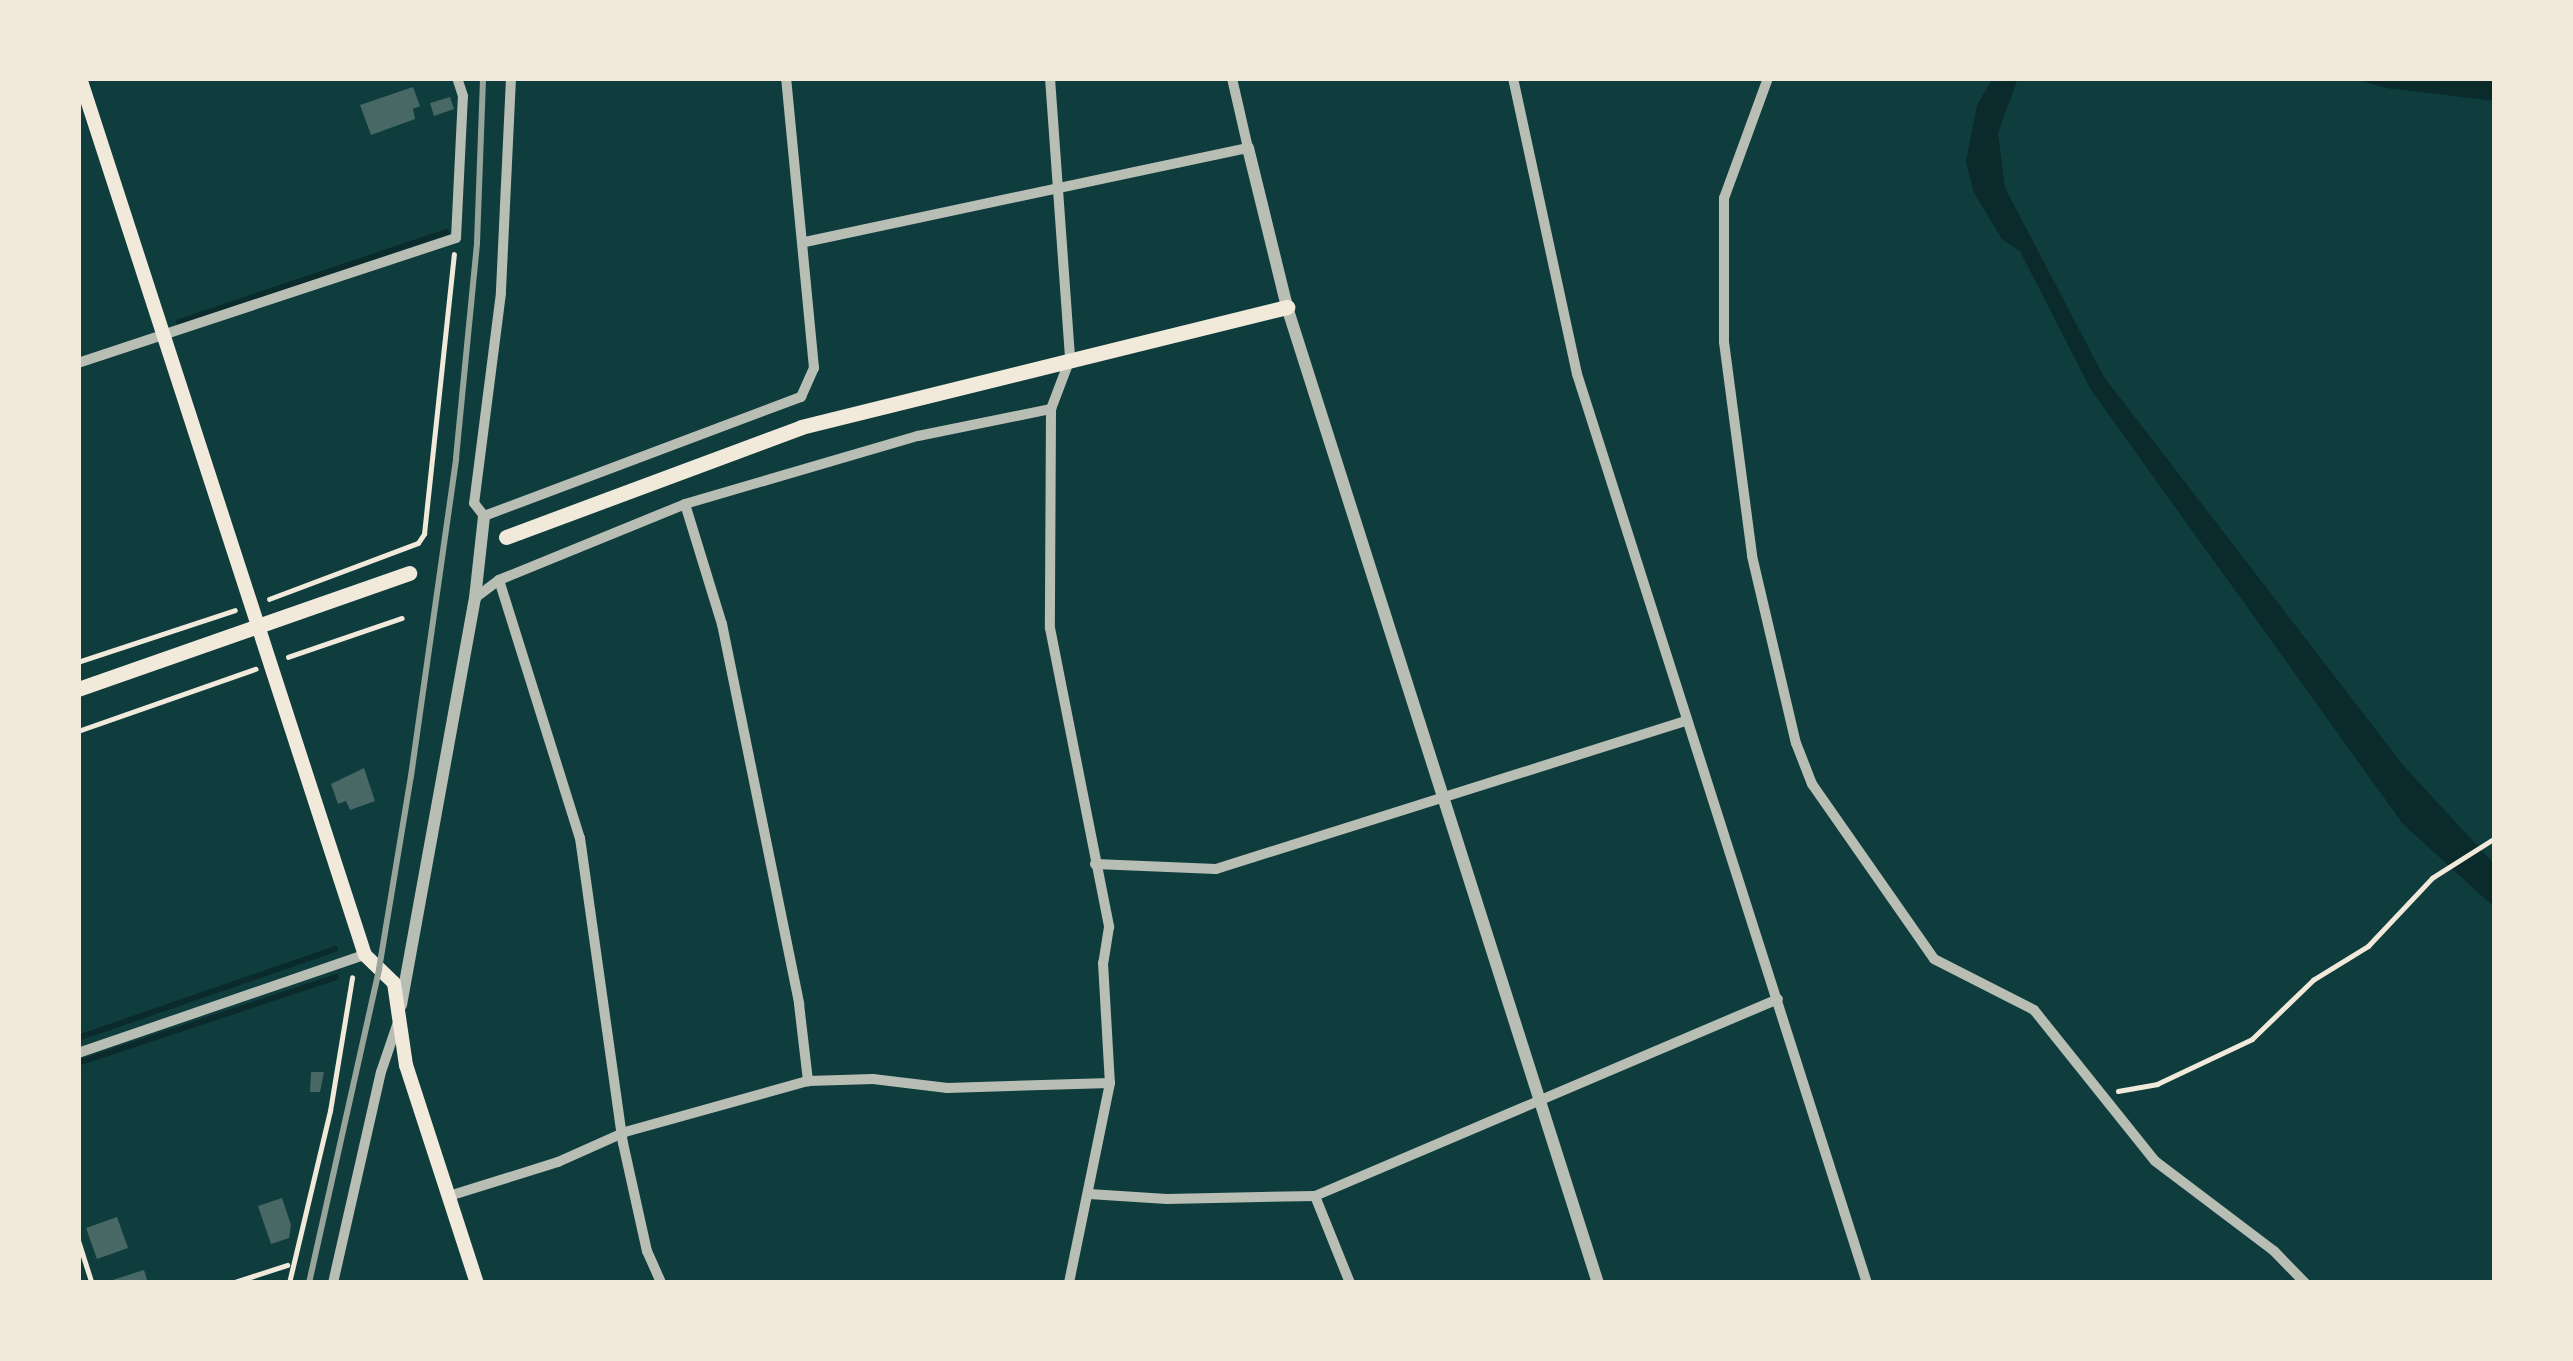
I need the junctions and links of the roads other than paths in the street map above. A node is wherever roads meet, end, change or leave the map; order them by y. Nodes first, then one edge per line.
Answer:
1 (80, 78) edge
2 (457, 78) edge
3 (511, 78) edge
4 (786, 78) edge
5 (1050, 78) edge
6 (1232, 78) edge
7 (1513, 78) edge
8 (1768, 78) edge
9 (1248, 148) junction
10 (1061, 188) junction
11 (805, 242) junction
12 (1287, 308) junction
13 (163, 334) junction
14 (1070, 359) junction
15 (78, 362) edge
16 (1051, 409) junction
17 (685, 504) junction
18 (484, 516) junction
19 (506, 537) dead end
20 (409, 573) dead end
21 (499, 580) junction
22 (475, 598) junction
23 (78, 689) edge
24 (1686, 721) junction
25 (1443, 796) junction
26 (1095, 864) junction
27 (358, 957) junction
28 (1778, 999) junction
29 (400, 1016) junction
30 (78, 1053) edge
31 (808, 1081) junction
32 (1110, 1083) junction
33 (1540, 1102) junction
34 (626, 1132) junction
35 (1090, 1194) junction
36 (449, 1196) junction
37 (1315, 1196) junction
38 (333, 1283) edge
39 (477, 1283) edge
40 (661, 1283) edge
41 (1069, 1283) edge
42 (1350, 1283) edge
43 (1598, 1283) edge
44 (1868, 1283) edge
45 (2305, 1283) edge

1 - 13 main road
2 - 13 street
3 - 18 street
4 - 11 street
5 - 10 street
6 - 9 street
7 - 24 street
8 - 45 street
9 - 10 street
9 - 12 street
10 - 11 street
10 - 14 street
11 - 18 street
12 - 14 main road
12 - 25 street
13 - 15 street
13 - 27 main road
14 - 16 street
14 - 19 main road
16 - 17 street
16 - 26 street
17 - 21 street
17 - 31 street
18 - 22 street
20 - 23 main road
21 - 22 street
21 - 34 street
22 - 29 street
24 - 25 street
24 - 28 street
25 - 26 street
25 - 33 street
26 - 32 street
27 - 29 main road
27 - 30 street
28 - 33 street
28 - 44 street
29 - 36 main road
29 - 38 street
31 - 32 street
31 - 34 street
32 - 35 street
33 - 37 street
33 - 43 street
34 - 36 street
34 - 40 street
35 - 37 street
35 - 41 street
36 - 39 main road
37 - 42 street

